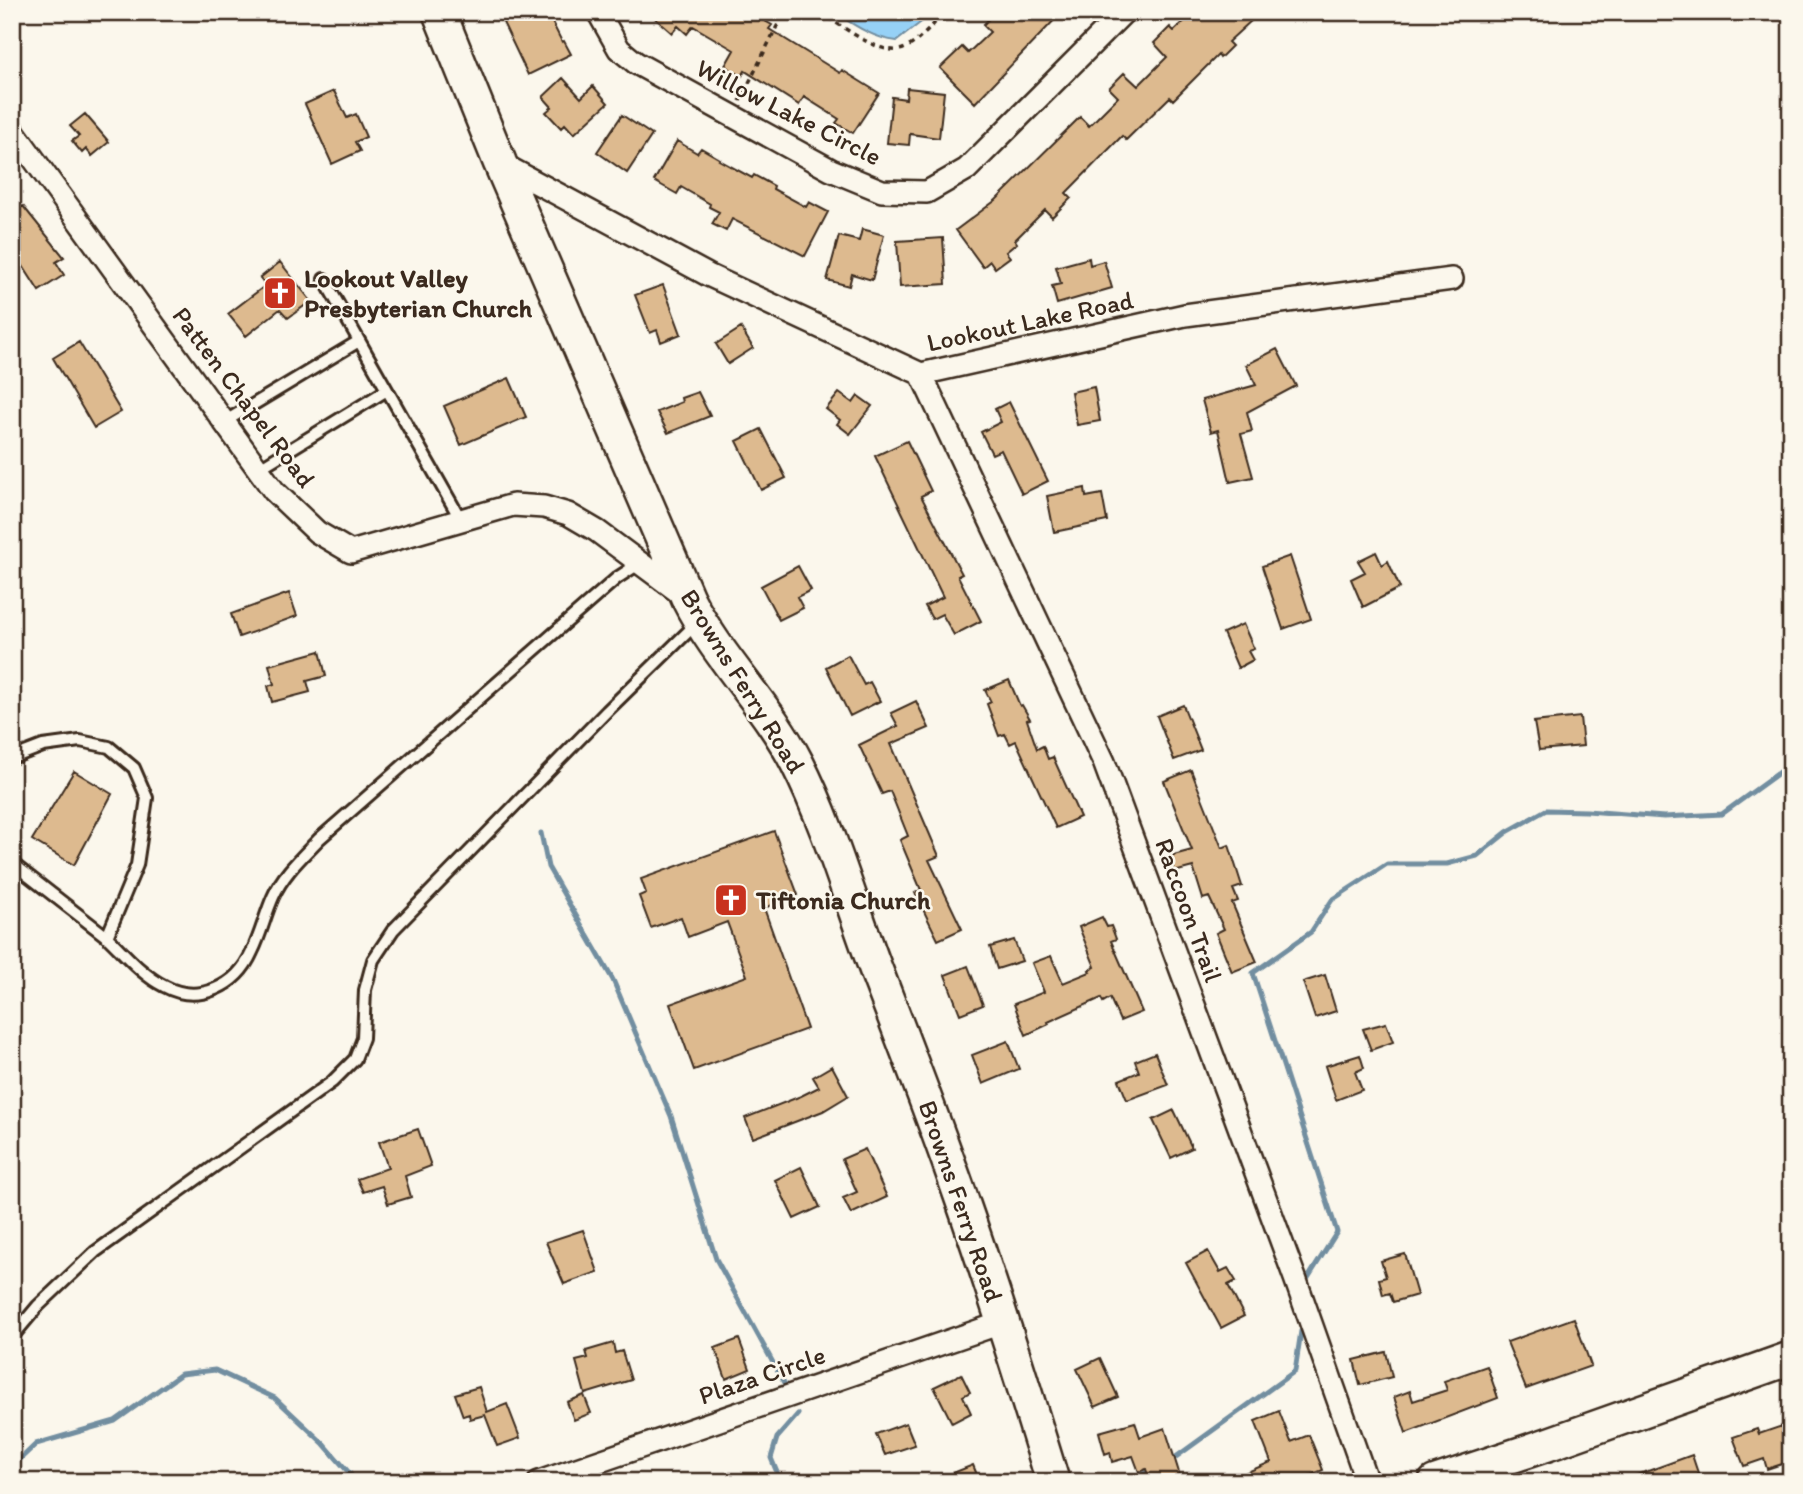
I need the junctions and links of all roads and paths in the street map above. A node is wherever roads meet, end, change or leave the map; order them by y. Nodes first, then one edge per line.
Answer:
1 (439, 12) edge
2 (598, 12) edge
3 (785, 12) edge
4 (820, 12) edge
5 (944, 12) edge
6 (1124, 12) edge
7 (734, 117) junction
8 (12, 129) edge
9 (500, 163) junction
10 (324, 279) dead end
11 (1452, 279) dead end
12 (359, 341) junction
13 (921, 374) junction
14 (387, 390) junction
15 (224, 422) junction
16 (258, 469) junction
17 (461, 520) junction
18 (640, 563) junction
19 (694, 610) junction
20 (12, 758) edge
21 (12, 863) edge
22 (107, 937) junction
23 (1004, 1322) junction
24 (12, 1337) edge
25 (1791, 1358) edge
26 (539, 1482) edge
27 (1053, 1482) edge
28 (1367, 1482) edge
29 (1435, 1482) edge

1 - 9 street, Browns Ferry Road
2 - 7 street, Willow Lake Circle
3 - 7 path
4 - 5 path
6 - 7 street, Willow Lake Circle
8 - 15 street, Patten Chapel Road
9 - 13 street, Lookout Lake Road
9 - 19 street, Browns Ferry Road
10 - 12 lane
11 - 13 street, Lookout Lake Road
12 - 14 lane
12 - 15 lane
13 - 28 street, Raccoon Trail
14 - 16 lane
14 - 17 lane
15 - 16 street, Patten Chapel Road
16 - 17 street, Patten Chapel Road
17 - 18 street, Patten Chapel Road
18 - 19 street, Patten Chapel Road
18 - 22 lane
19 - 23 street, Browns Ferry Road
19 - 24 lane
20 - 22 lane
21 - 22 lane
23 - 26 street, Plaza Circle
23 - 27 street, Browns Ferry Road
25 - 29 street

